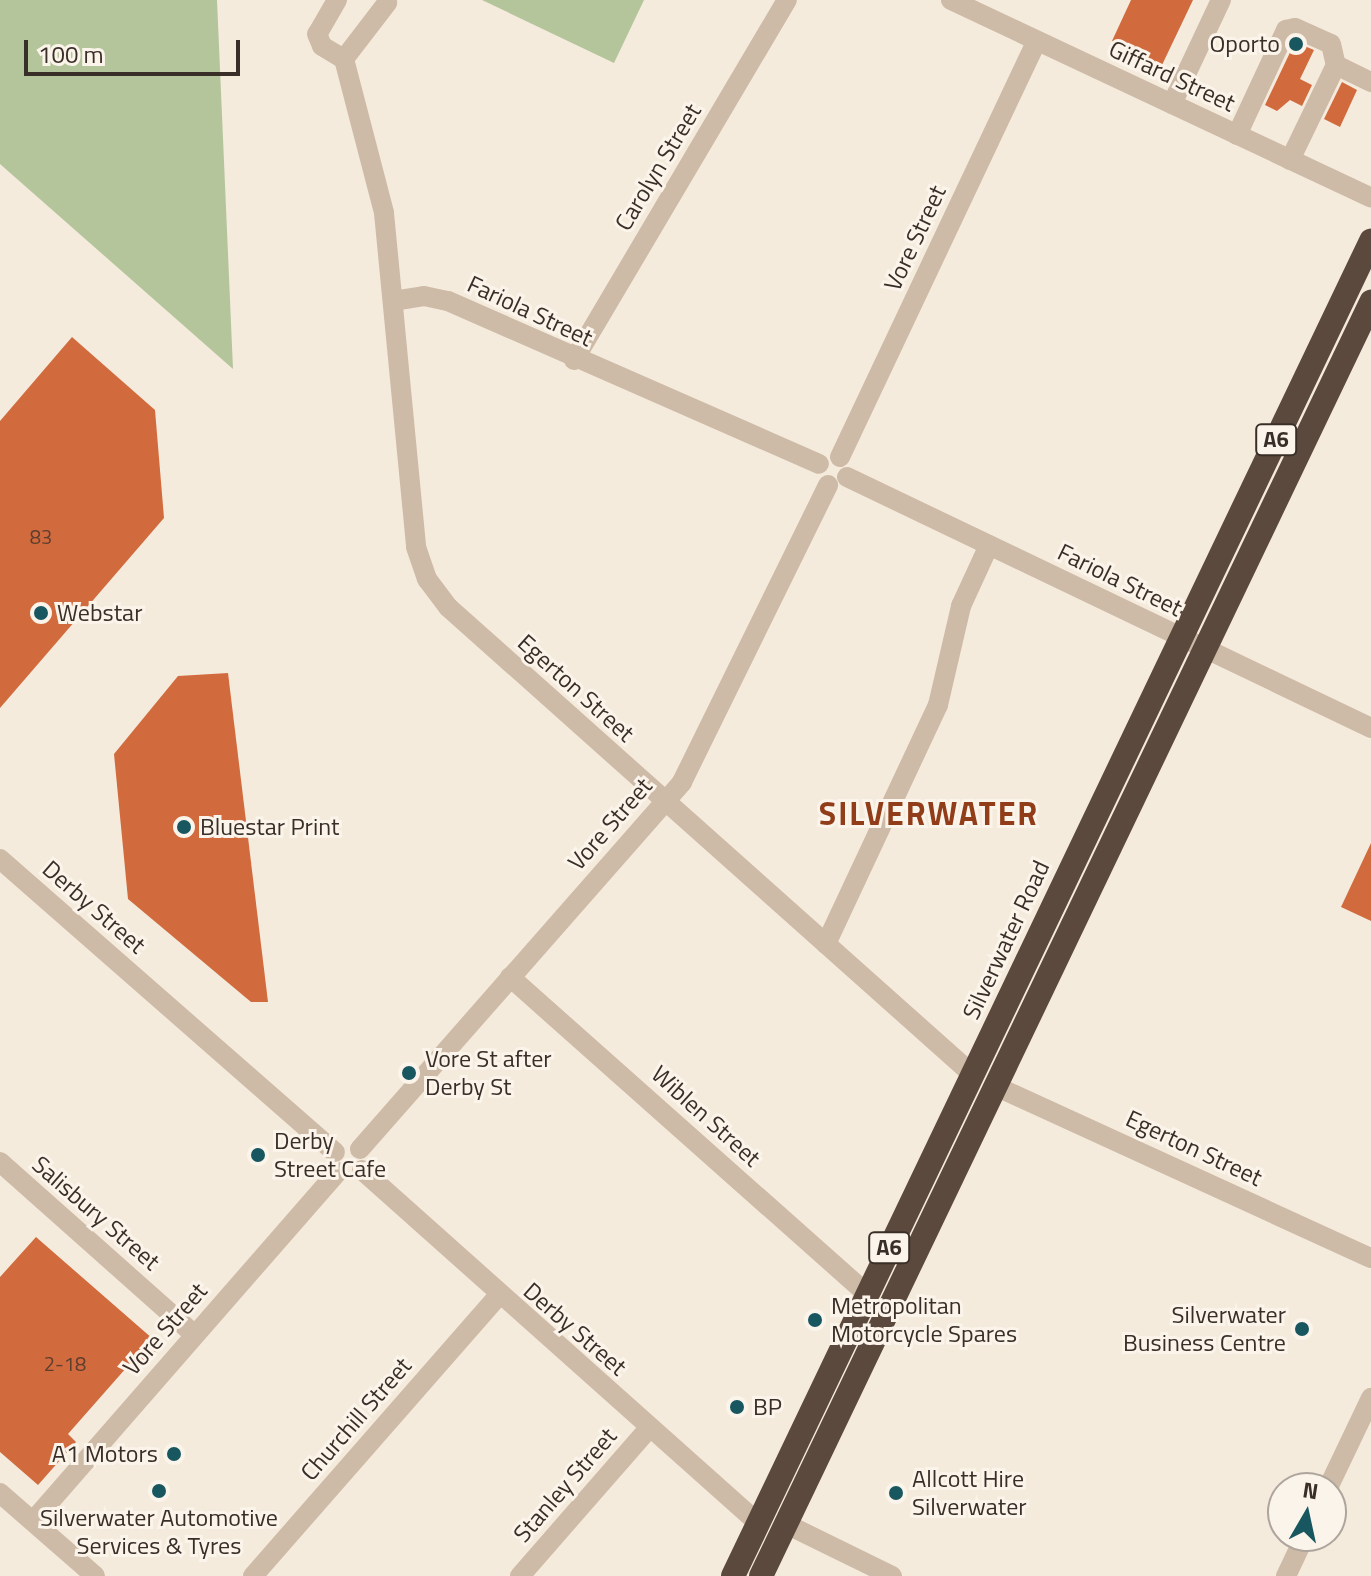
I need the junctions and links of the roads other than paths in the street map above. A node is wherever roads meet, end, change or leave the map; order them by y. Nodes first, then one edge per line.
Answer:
1 (337, 0) edge
2 (787, 0) edge
3 (1221, 0) edge
4 (387, 3) dead end
5 (963, 3) edge
6 (1037, 41) junction
7 (344, 59) junction
8 (1336, 65) junction
9 (1371, 82) edge
10 (1172, 104) junction
11 (1237, 135) junction
12 (1290, 160) junction
13 (1371, 198) edge
14 (1371, 241) edge
15 (393, 301) junction
16 (1371, 302) edge
17 (574, 360) junction
18 (840, 457) junction
19 (819, 464) junction
20 (847, 477) junction
21 (828, 485) junction
22 (989, 545) junction
23 (1180, 638) junction
24 (1203, 649) junction
25 (1371, 728) edge
26 (664, 802) junction
27 (0, 859) edge
28 (826, 944) junction
29 (510, 977) junction
30 (984, 1080) junction
31 (360, 1149) junction
32 (0, 1162) edge
33 (336, 1162) junction
34 (362, 1170) junction
35 (1371, 1258) edge
36 (867, 1294) junction
37 (498, 1296) junction
38 (194, 1334) junction
39 (1371, 1398) edge
40 (649, 1428) junction
41 (1336, 1472) edge
42 (0, 1493) edge
43 (33, 1521) junction
44 (758, 1523) junction
45 (786, 1524) junction
46 (1297, 1552) edge
47 (95, 1576) edge
48 (253, 1576) edge
49 (520, 1576) edge
50 (733, 1576) edge
51 (761, 1576) edge
52 (892, 1576) edge
53 (1286, 1576) edge

1 - 7 street
2 - 17 street, Carolyn Street
3 - 10 street
4 - 7 street
5 - 6 street, Giffard Street
6 - 10 street, Giffard Street
6 - 18 street, Vore Street
7 - 15 street, Egerton Street
8 - 9 street
8 - 11 street
8 - 12 street
10 - 11 street, Giffard Street
11 - 12 street, Giffard Street
12 - 13 street, Giffard Street
14 - 23 highway, Silverwater Road / A6
15 - 17 street, Fariola Street
15 - 26 street, Egerton Street
16 - 24 highway, Silverwater Road / A6
17 - 19 street, Fariola Street
18 - 19 street
18 - 20 street
19 - 21 street
20 - 21 street
20 - 22 street, Fariola Street
21 - 26 street, Vore Street
22 - 23 street, Fariola Street
22 - 28 street
23 - 24 street, Fariola Street
23 - 30 highway, Silverwater Road / A6
24 - 25 street, Fariola Street
24 - 30 highway, Silverwater Road / A6
26 - 28 street, Egerton Street
26 - 29 street, Vore Street
27 - 33 street, Derby Street
28 - 30 street, Egerton Street
29 - 31 street, Vore Street
29 - 36 street, Wiblen Street
30 - 35 street, Egerton Street
30 - 36 highway, Silverwater Road / A6
30 - 45 highway, Silverwater Road / A6
31 - 33 street
31 - 34 street
32 - 38 street, Salisbury Street
33 - 34 street
33 - 38 street, Vore Street
34 - 37 street, Derby Street
36 - 44 highway, Silverwater Road / A6
37 - 40 street, Derby Street
37 - 48 street, Churchill Street
38 - 43 street, Vore Street
39 - 41 street
40 - 44 street, Derby Street
40 - 49 street, Stanley Street
42 - 43 street
43 - 47 street
44 - 50 highway, Silverwater Road / A6
45 - 51 highway, Silverwater Road / A6
45 - 52 street
46 - 53 street

